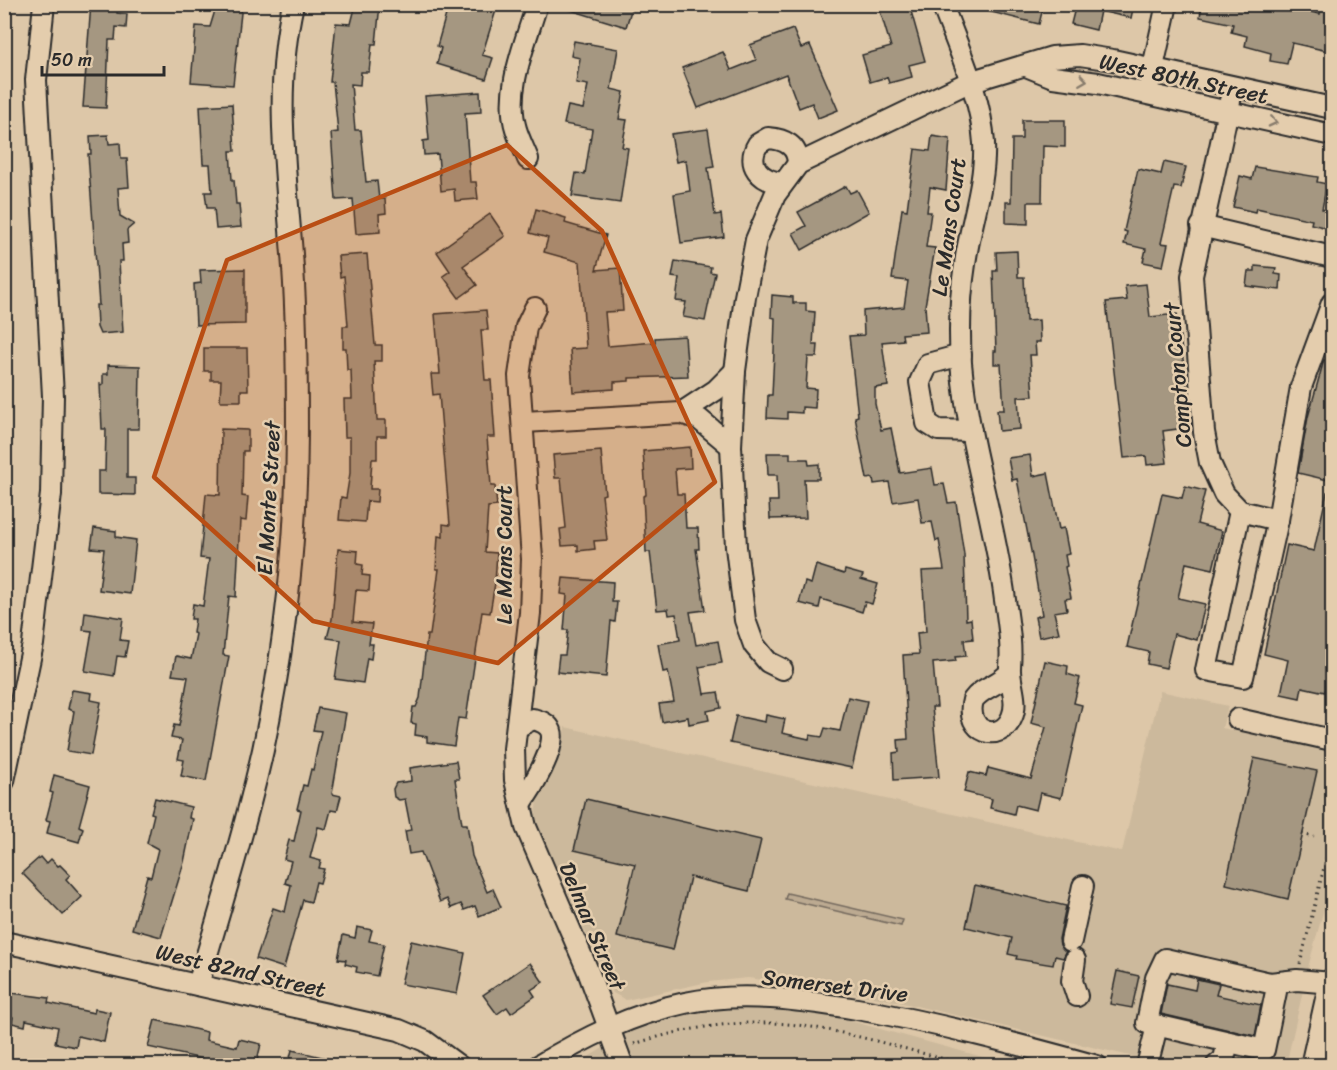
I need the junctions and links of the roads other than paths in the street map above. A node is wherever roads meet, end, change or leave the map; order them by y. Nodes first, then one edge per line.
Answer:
1 (44, 4) edge
2 (293, 4) edge
3 (537, 4) edge
4 (942, 4) edge
5 (1167, 4) edge
6 (1026, 66) junction
7 (1152, 70) junction
8 (969, 82) junction
9 (1233, 87) junction
10 (1147, 93) junction
11 (1332, 108) edge
12 (1227, 111) junction
13 (1332, 135) edge
14 (528, 159) dead end
15 (798, 164) junction
16 (782, 183) junction
17 (1201, 225) junction
18 (1332, 256) edge
19 (1332, 303) edge
20 (535, 308) dead end
21 (961, 355) junction
22 (735, 371) junction
23 (681, 413) junction
24 (524, 422) junction
25 (970, 431) junction
26 (731, 446) junction
27 (1240, 510) junction
28 (1278, 520) junction
29 (782, 669) dead end
30 (1010, 672) dead end
31 (521, 688) joint
32 (1238, 719) dead end
33 (517, 727) junction
34 (1332, 740) edge
35 (4, 781) edge
36 (521, 804) junction
37 (1085, 895) dead end
38 (4, 942) edge
39 (1278, 982) junction
40 (1332, 982) edge
41 (198, 985) junction
42 (1075, 989) dead end
43 (1157, 1026) junction
44 (608, 1028) junction
45 (1044, 1058) edge
46 (1224, 1058) edge
47 (620, 1059) edge
48 (459, 1065) edge
49 (538, 1065) edge
50 (1096, 1065) edge
51 (1147, 1065) edge
52 (1313, 1065) edge

1 - 35 street
2 - 41 street, El Monte Street
3 - 14 street
4 - 8 street, Le Mans Court
5 - 7 street
6 - 7 street, West 80th Street
6 - 8 street, West 80th Street
6 -> 10 street, West 80th Street
7 - 9 street, West 80th Street
7 - 10 street
8 - 15 street
8 - 21 street, Le Mans Court
9 - 11 street, West 80th Street
9 - 12 street, Compton Court
10 - 12 street, West 80th Street
12 -> 13 street, West 80th Street
12 - 17 street, Compton Court
15 - 16 street
15 - 16 street
16 - 22 street
17 - 18 street
17 - 27 street, Compton Court
19 - 28 street
20 - 24 street, Le Mans Court
21 - 25 street, Le Mans Court
21 - 25 street
22 - 23 street
22 - 26 street
23 - 24 street
23 - 26 street
24 - 31 street, Le Mans Court
25 - 30 street, Le Mans Court
26 - 29 street
27 - 28 street
27 - 28 street
31 - 33 street, Delmar Street
32 - 34 street
33 - 36 street, Delmar Street
33 - 36 street
36 - 44 street, Delmar Street
37 - 42 street
38 - 41 street, West 82nd Street
39 - 40 street
39 - 43 street
39 - 46 street
40 - 52 main road
41 - 48 street, West 82nd Street
43 - 46 street
43 - 51 street
44 - 45 street, Somerset Drive
44 - 47 street, Delmar Street
44 - 49 street, Somerset Drive
45 - 50 street, Somerset Drive

